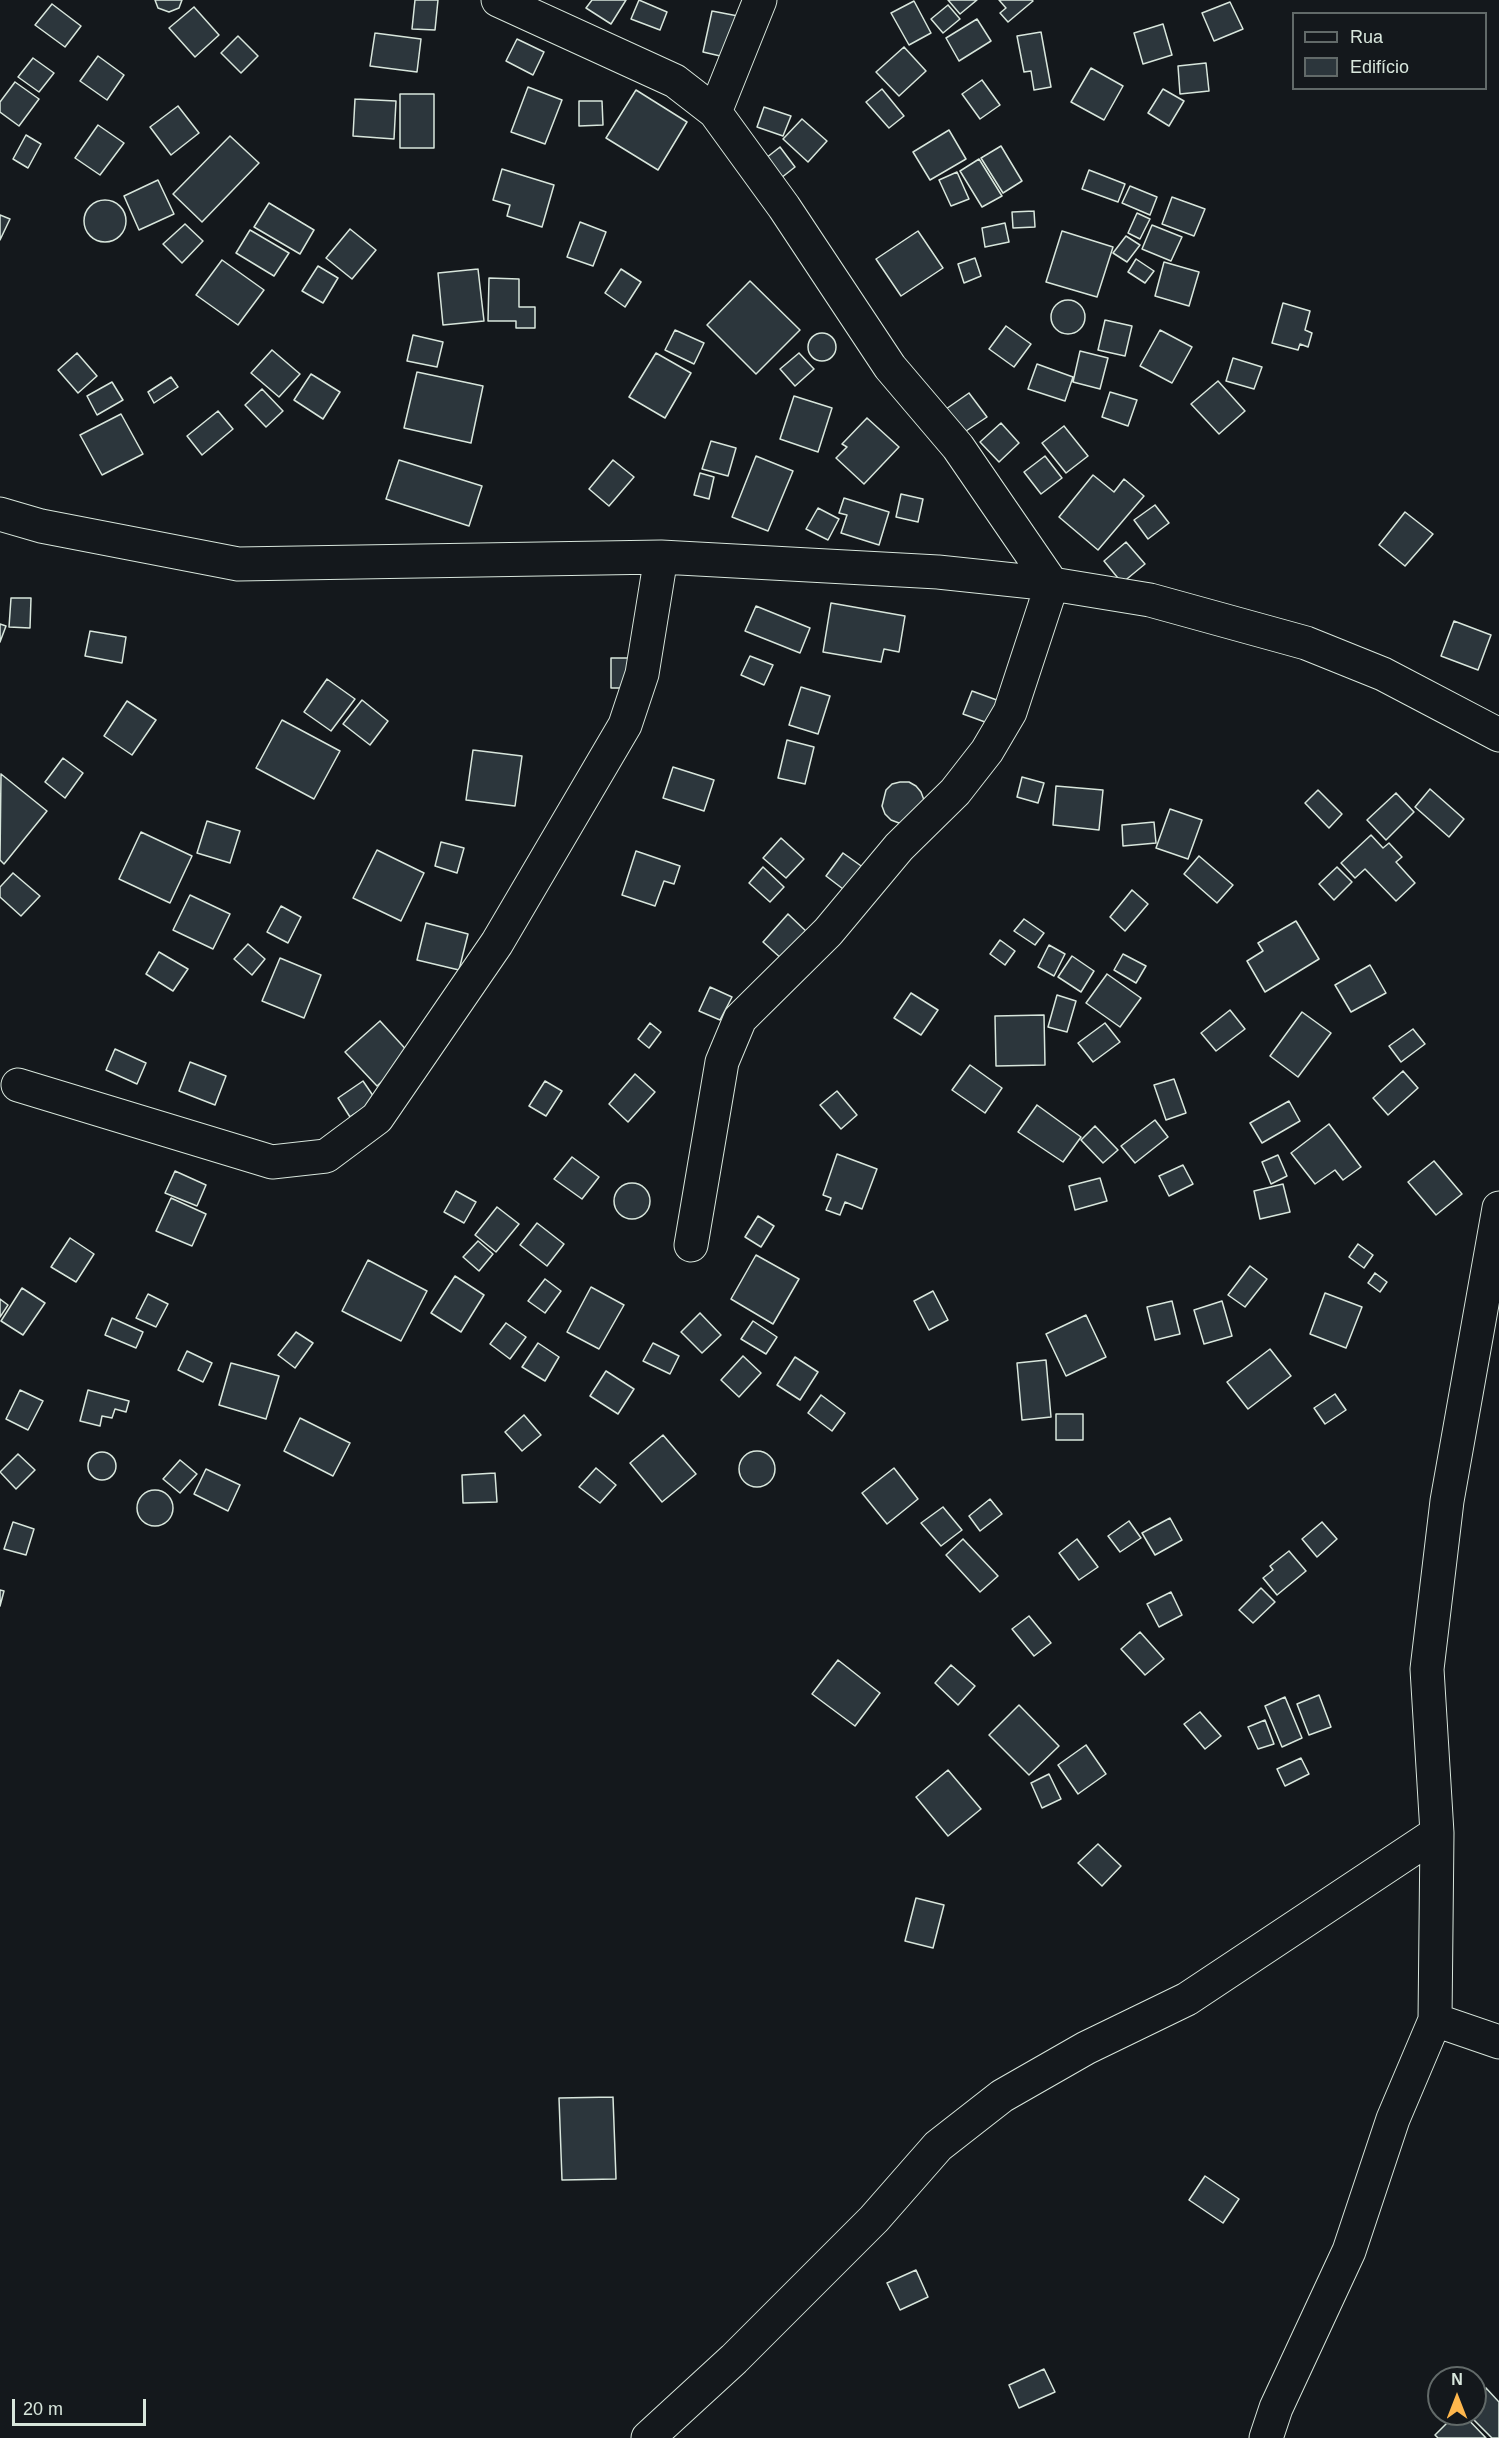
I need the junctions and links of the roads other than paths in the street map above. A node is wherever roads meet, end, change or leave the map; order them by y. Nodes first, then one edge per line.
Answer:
1 (498, 0) edge
2 (760, 0) edge
3 (715, 112) junction
4 (0, 514) edge
5 (661, 557) junction
6 (1052, 584) junction
7 (1499, 735) edge
8 (18, 1085) dead end
9 (1499, 1208) edge
10 (691, 1245) dead end
11 (1437, 1833) junction
12 (1435, 2020) junction
13 (1499, 2042) edge
14 (648, 2438) edge
15 (1266, 2438) edge

1 - 3 street
2 - 3 street
3 - 6 street
4 - 5 street
5 - 6 street
5 - 8 street
6 - 7 street
6 - 10 street
9 - 11 street
11 - 12 street
11 - 14 street
12 - 13 street
12 - 15 street

